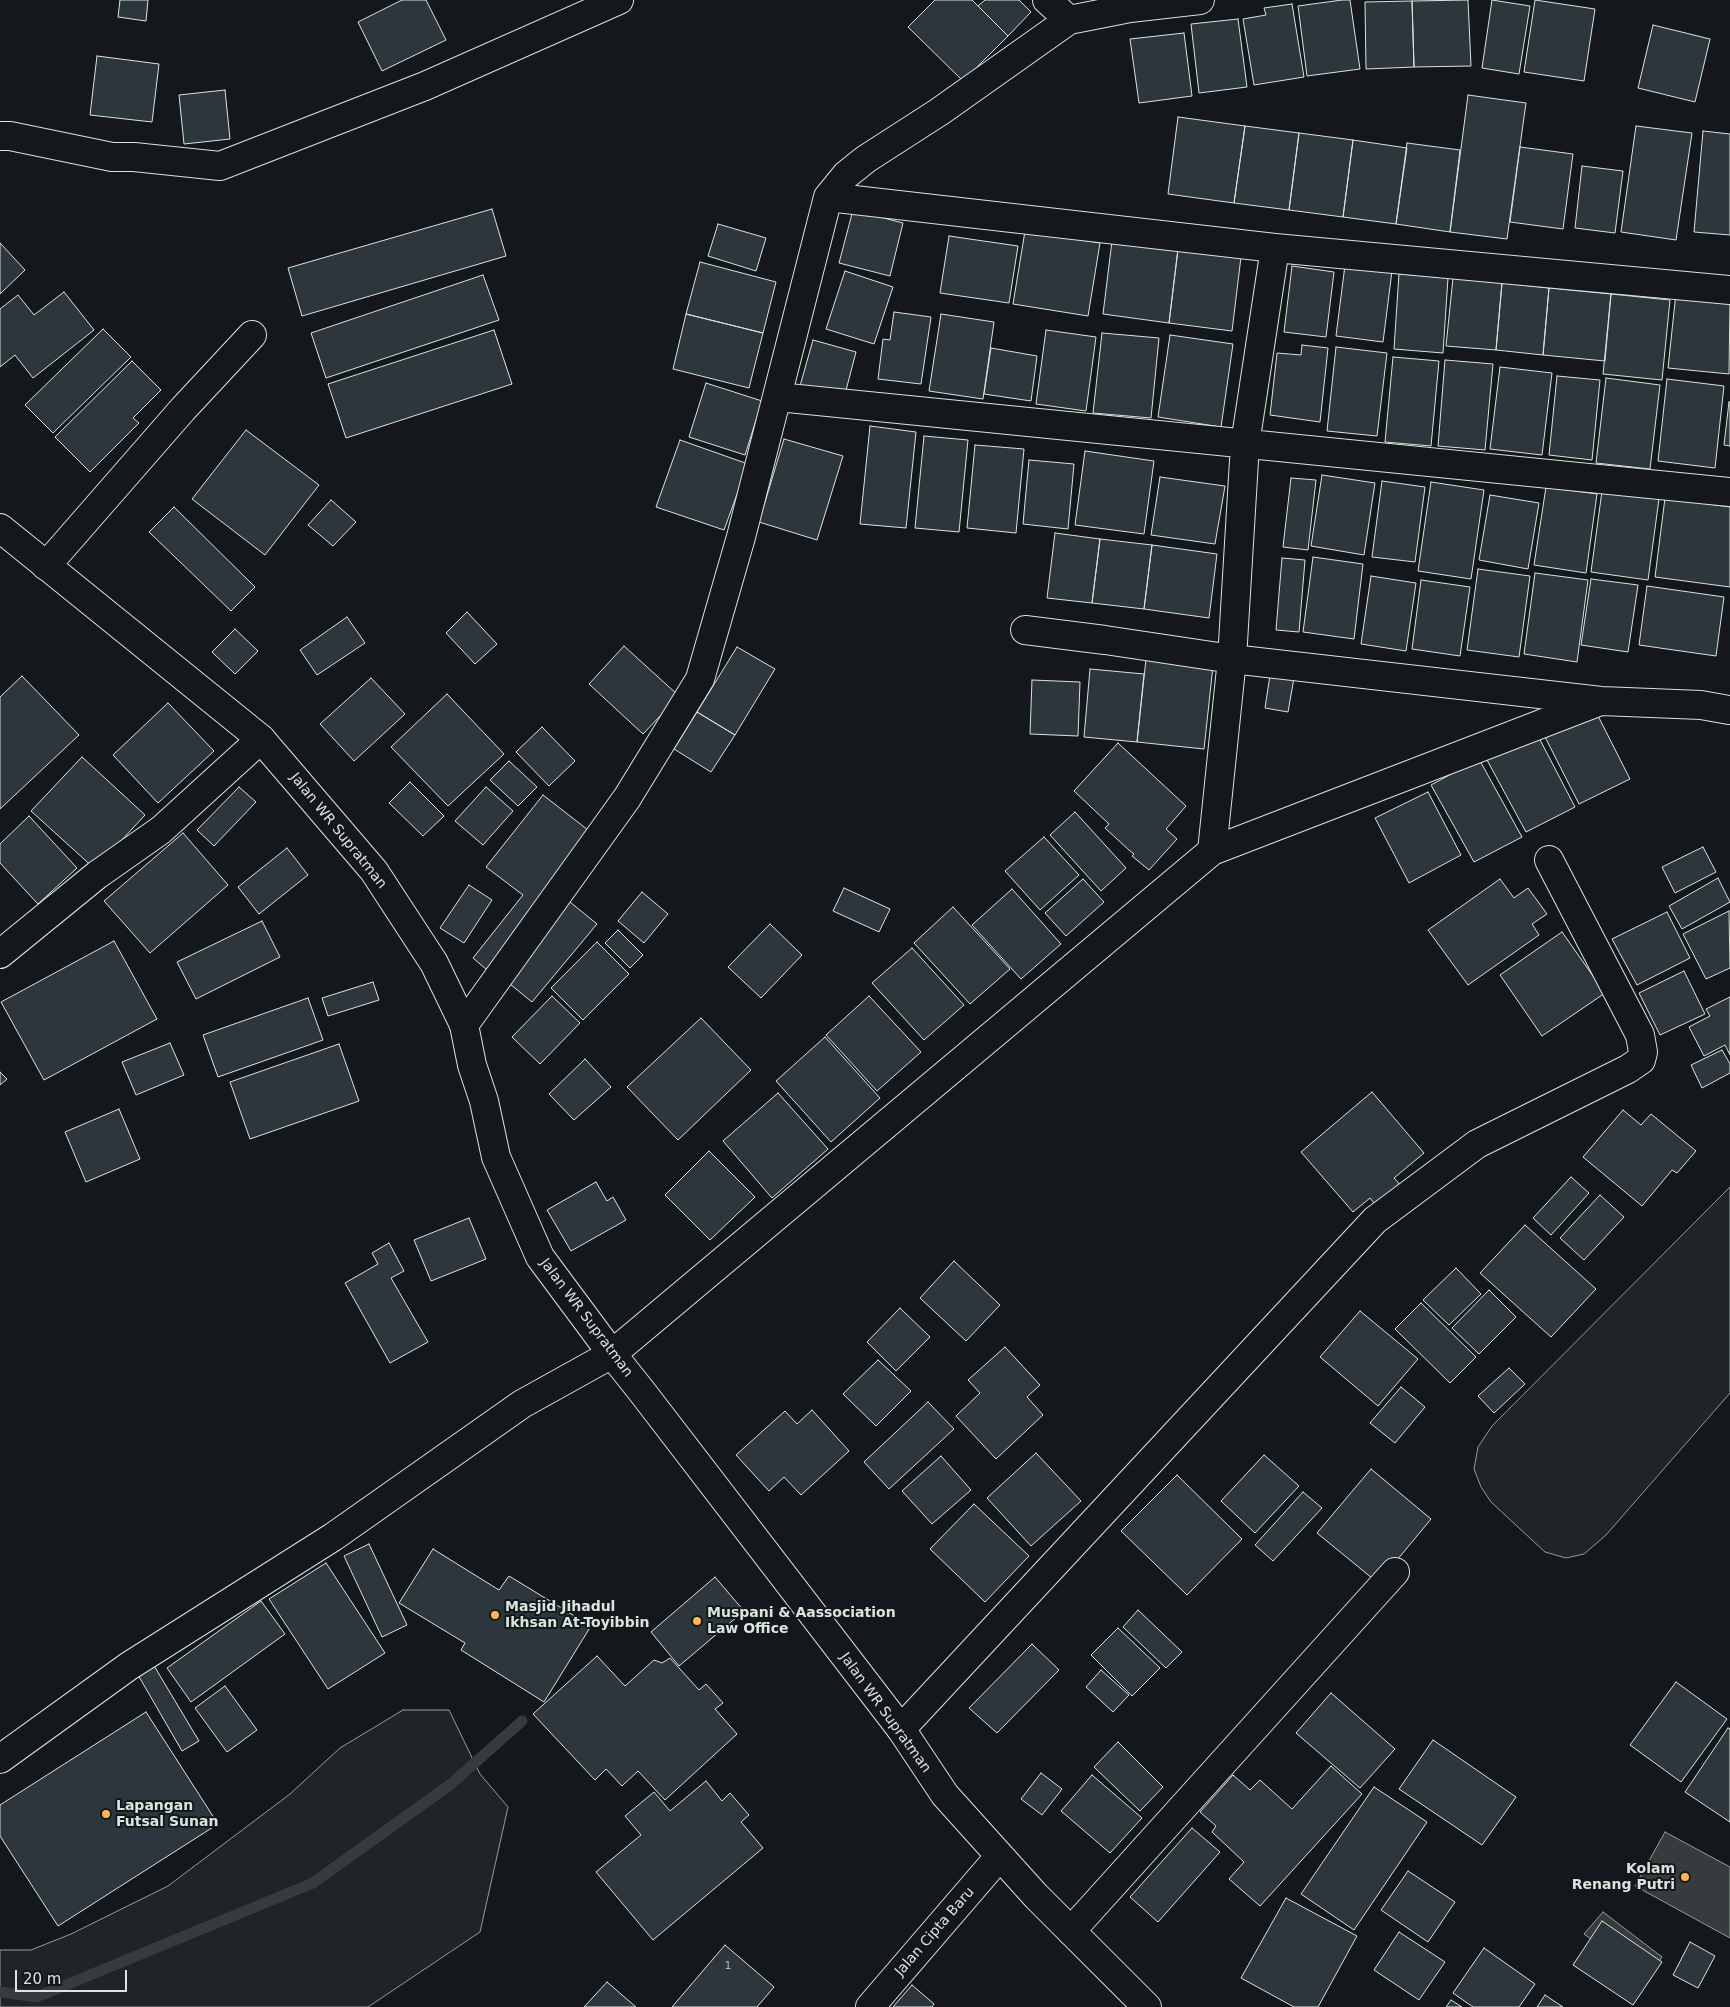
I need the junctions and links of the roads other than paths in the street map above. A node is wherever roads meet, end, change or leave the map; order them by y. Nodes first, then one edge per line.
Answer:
1 (619, 0) edge
2 (1047, 0) edge
3 (1200, 0) edge
4 (1069, 20) junction
5 (0, 136) edge
6 (828, 197) junction
7 (1275, 248) junction
8 (1730, 290) edge
9 (252, 335) dead end
10 (778, 397) junction
11 (1244, 444) junction
12 (1730, 492) edge
13 (0, 528) edge
14 (46, 566) junction
15 (1025, 630) dead end
16 (1232, 659) junction
17 (1601, 701) junction
18 (1729, 710) edge
19 (261, 739) junction
20 (1212, 851) junction
21 (1549, 860) dead end
22 (0, 954) edge
23 (464, 1025) junction
24 (612, 1354) junction
25 (1394, 1572) dead end
26 (900, 1729) junction
27 (0, 1759) edge
28 (999, 1857) junction
29 (1071, 1931) junction
30 (870, 2007) edge
31 (1148, 2007) edge

1 - 5 main road
2 - 4 main road
3 - 4 main road
4 - 6 main road
6 - 7 main road
6 - 10 main road
7 - 8 main road
7 - 11 main road
9 - 14 main road
10 - 11 main road
10 - 23 main road
11 - 12 main road
11 - 16 main road
13 - 14 main road, Jalan WR Supratman
14 - 19 main road, Jalan WR Supratman
15 - 16 main road
16 - 17 main road
16 - 20 main road
17 - 18 main road
17 - 20 main road
19 - 22 main road
19 - 23 main road, Jalan WR Supratman
20 - 24 main road
21 - 26 main road
23 - 24 main road, Jalan WR Supratman
24 - 26 main road, Jalan WR Supratman
24 - 27 main road
25 - 29 main road
26 - 28 main road, Jalan WR Supratman
28 - 29 main road, Jalan WR Supratman
28 - 30 main road, Jalan Cipta Baru
29 - 31 main road, Jalan WR Supratman

